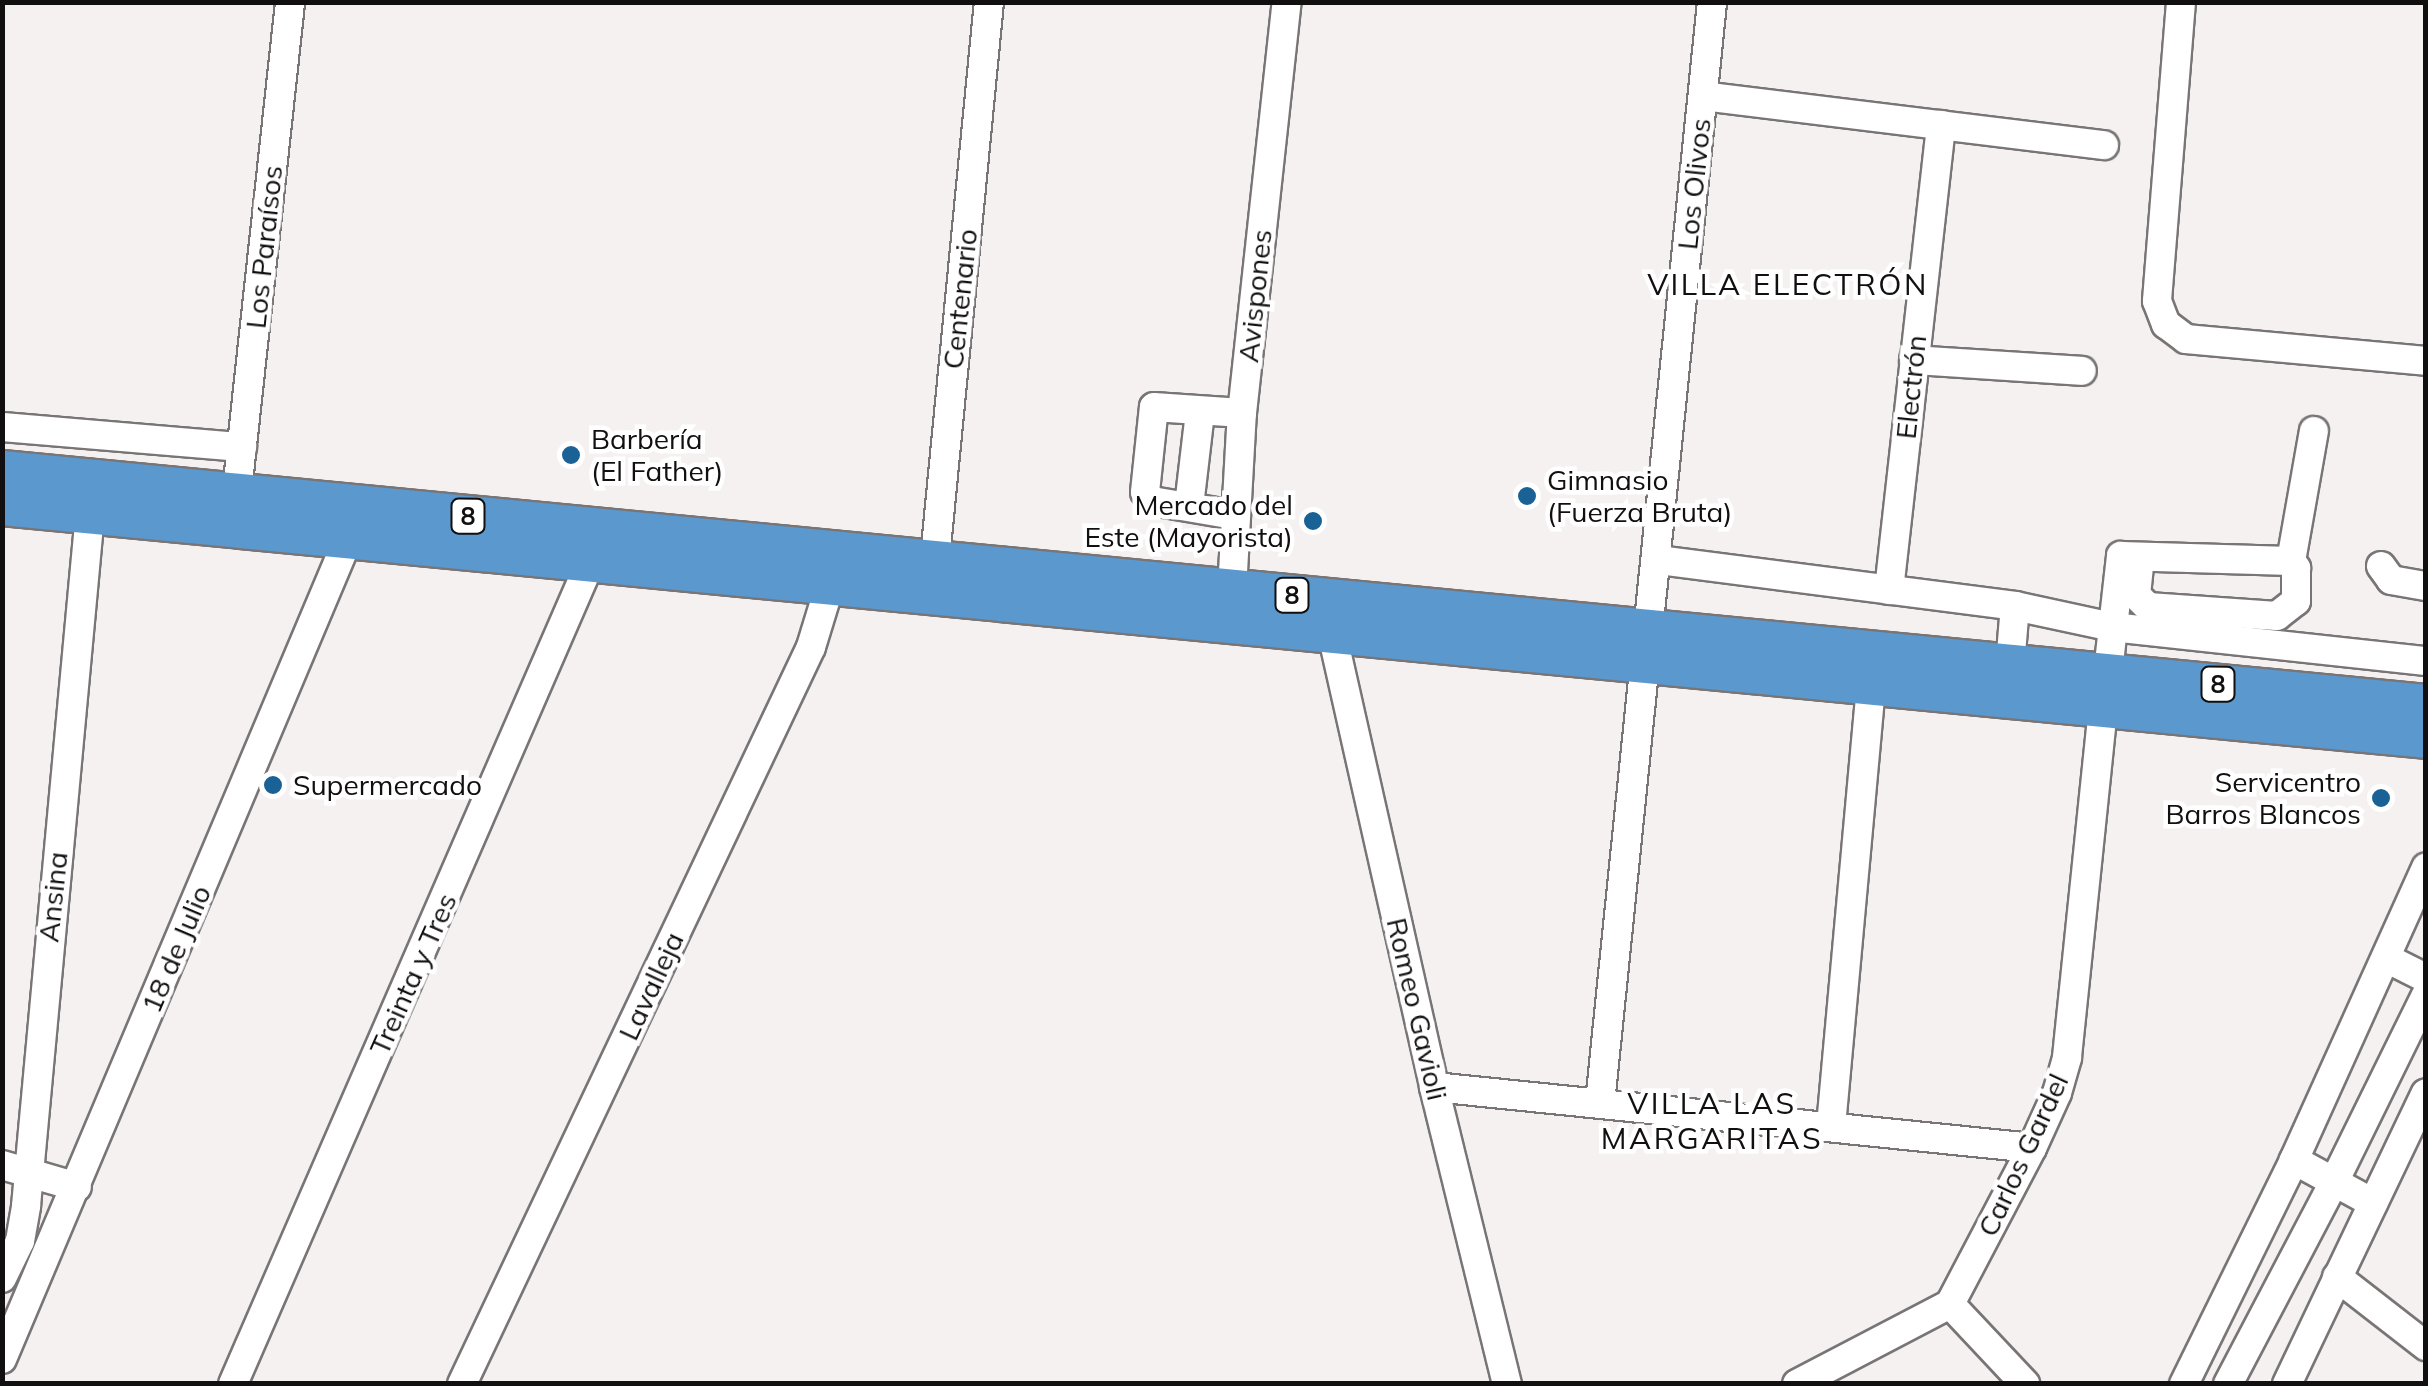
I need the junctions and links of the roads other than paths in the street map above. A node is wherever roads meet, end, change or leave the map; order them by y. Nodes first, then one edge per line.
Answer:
1 (290, 2) edge
2 (989, 2) edge
3 (1287, 2) edge
4 (1712, 2) edge
5 (2181, 2) edge
6 (1703, 96) junction
7 (1941, 126) junction
8 (2104, 145) dead end
9 (1914, 360) junction
10 (2426, 361) edge
11 (2082, 371) dead end
12 (1200, 412) junction
13 (1242, 412) junction
14 (2, 427) edge
15 (2314, 431) dead end
16 (242, 447) junction
17 (2, 472) edge
18 (236, 491) junction
19 (2, 505) edge
20 (1190, 506) junction
21 (90, 514) junction
22 (1234, 514) junction
23 (348, 539) junction
24 (2140, 557) junction
25 (1658, 560) junction
26 (590, 562) junction
27 (2291, 562) junction
28 (2381, 566) dead end
29 (933, 578) junction
30 (830, 585) junction
31 (2426, 586) edge
32 (1232, 590) junction
33 (1889, 590) junction
34 (2015, 606) junction
35 (2112, 626) junction
36 (1332, 633) junction
37 (1646, 647) junction
38 (2426, 660) edge
39 (2010, 665) junction
40 (1871, 686) junction
41 (2106, 690) junction
42 (2426, 705) edge
43 (2426, 738) edge
44 (2426, 867) edge
45 (2386, 958) junction
46 (2426, 978) edge
47 (2426, 995) edge
48 (2392, 1064) junction
49 (1434, 1087) junction
50 (2426, 1089) edge
51 (1600, 1103) junction
52 (1830, 1126) junction
53 (2032, 1148) junction
54 (2294, 1160) junction
55 (15, 1169) edge
56 (2334, 1182) junction
57 (77, 1187) junction
58 (2373, 1203) junction
59 (2337, 1277) junction
60 (2, 1278) edge
61 (1950, 1304) junction
62 (2426, 1346) edge
63 (2, 1359) edge
64 (233, 1384) edge
65 (462, 1384) edge
66 (1508, 1384) edge
67 (1797, 1384) edge
68 (2025, 1384) edge
69 (2184, 1384) edge
70 (2228, 1384) edge
71 (2287, 1384) edge

1 - 16 street, Los Paraísos
2 - 29 street, Centenario
3 - 13 street, Avispones
4 - 6 street, Los Olivos
5 - 10 street
6 - 7 street
6 - 25 street, Los Olivos
7 - 8 street
7 - 9 street, Electrón
9 - 11 street
9 - 33 street, Electrón
12 - 13 street
12 - 20 street
12 - 20 street
13 - 22 street, Avispones
14 - 16 street
15 - 27 street
16 - 18 street, Los Paraísos
17 - 18 highway, 8
18 - 29 highway, 8
19 - 21 highway, 8
20 - 22 street
21 - 23 highway, 8
21 - 55 street, Ansina
22 - 32 street, Avispones
23 - 26 highway, 8
23 - 57 street, 18 de Julio
24 - 27 street
24 - 27 street
24 - 35 street, Carlos Gardel
25 - 33 street
25 - 37 street, Los Olivos
26 - 30 highway, 8
26 - 64 street, Treinta y Tres
28 - 31 street
29 - 30 highway, 8
29 - 32 highway, 8
29 - 36 highway, 8
30 - 65 street, Lavalleja
32 - 37 highway, 8
33 - 34 street
34 - 35 street
34 - 39 street
35 - 38 street
35 - 41 street, Carlos Gardel
36 - 37 highway, 8
36 - 49 street, Romeo Gavioli
37 - 39 highway, 8
37 - 40 highway, 8
37 - 51 street, Los Olivos
39 - 41 highway, 8
40 - 41 highway, 8
40 - 52 street
41 - 42 highway, 8
41 - 43 highway, 8
41 - 53 street, Carlos Gardel
44 - 45 street
45 - 46 street
45 - 54 street
47 - 48 street
48 - 50 street
48 - 56 street
49 - 51 street
49 - 66 street, Romeo Gavioli
50 - 58 street
51 - 52 street
52 - 53 street
53 - 61 street, Carlos Gardel
54 - 56 street
54 - 69 street
55 - 57 street
55 - 60 street, Ansina
56 - 58 street
56 - 70 street
57 - 63 street, 18 de Julio
58 - 59 street
59 - 62 street
59 - 71 street
61 - 67 street
61 - 68 street

